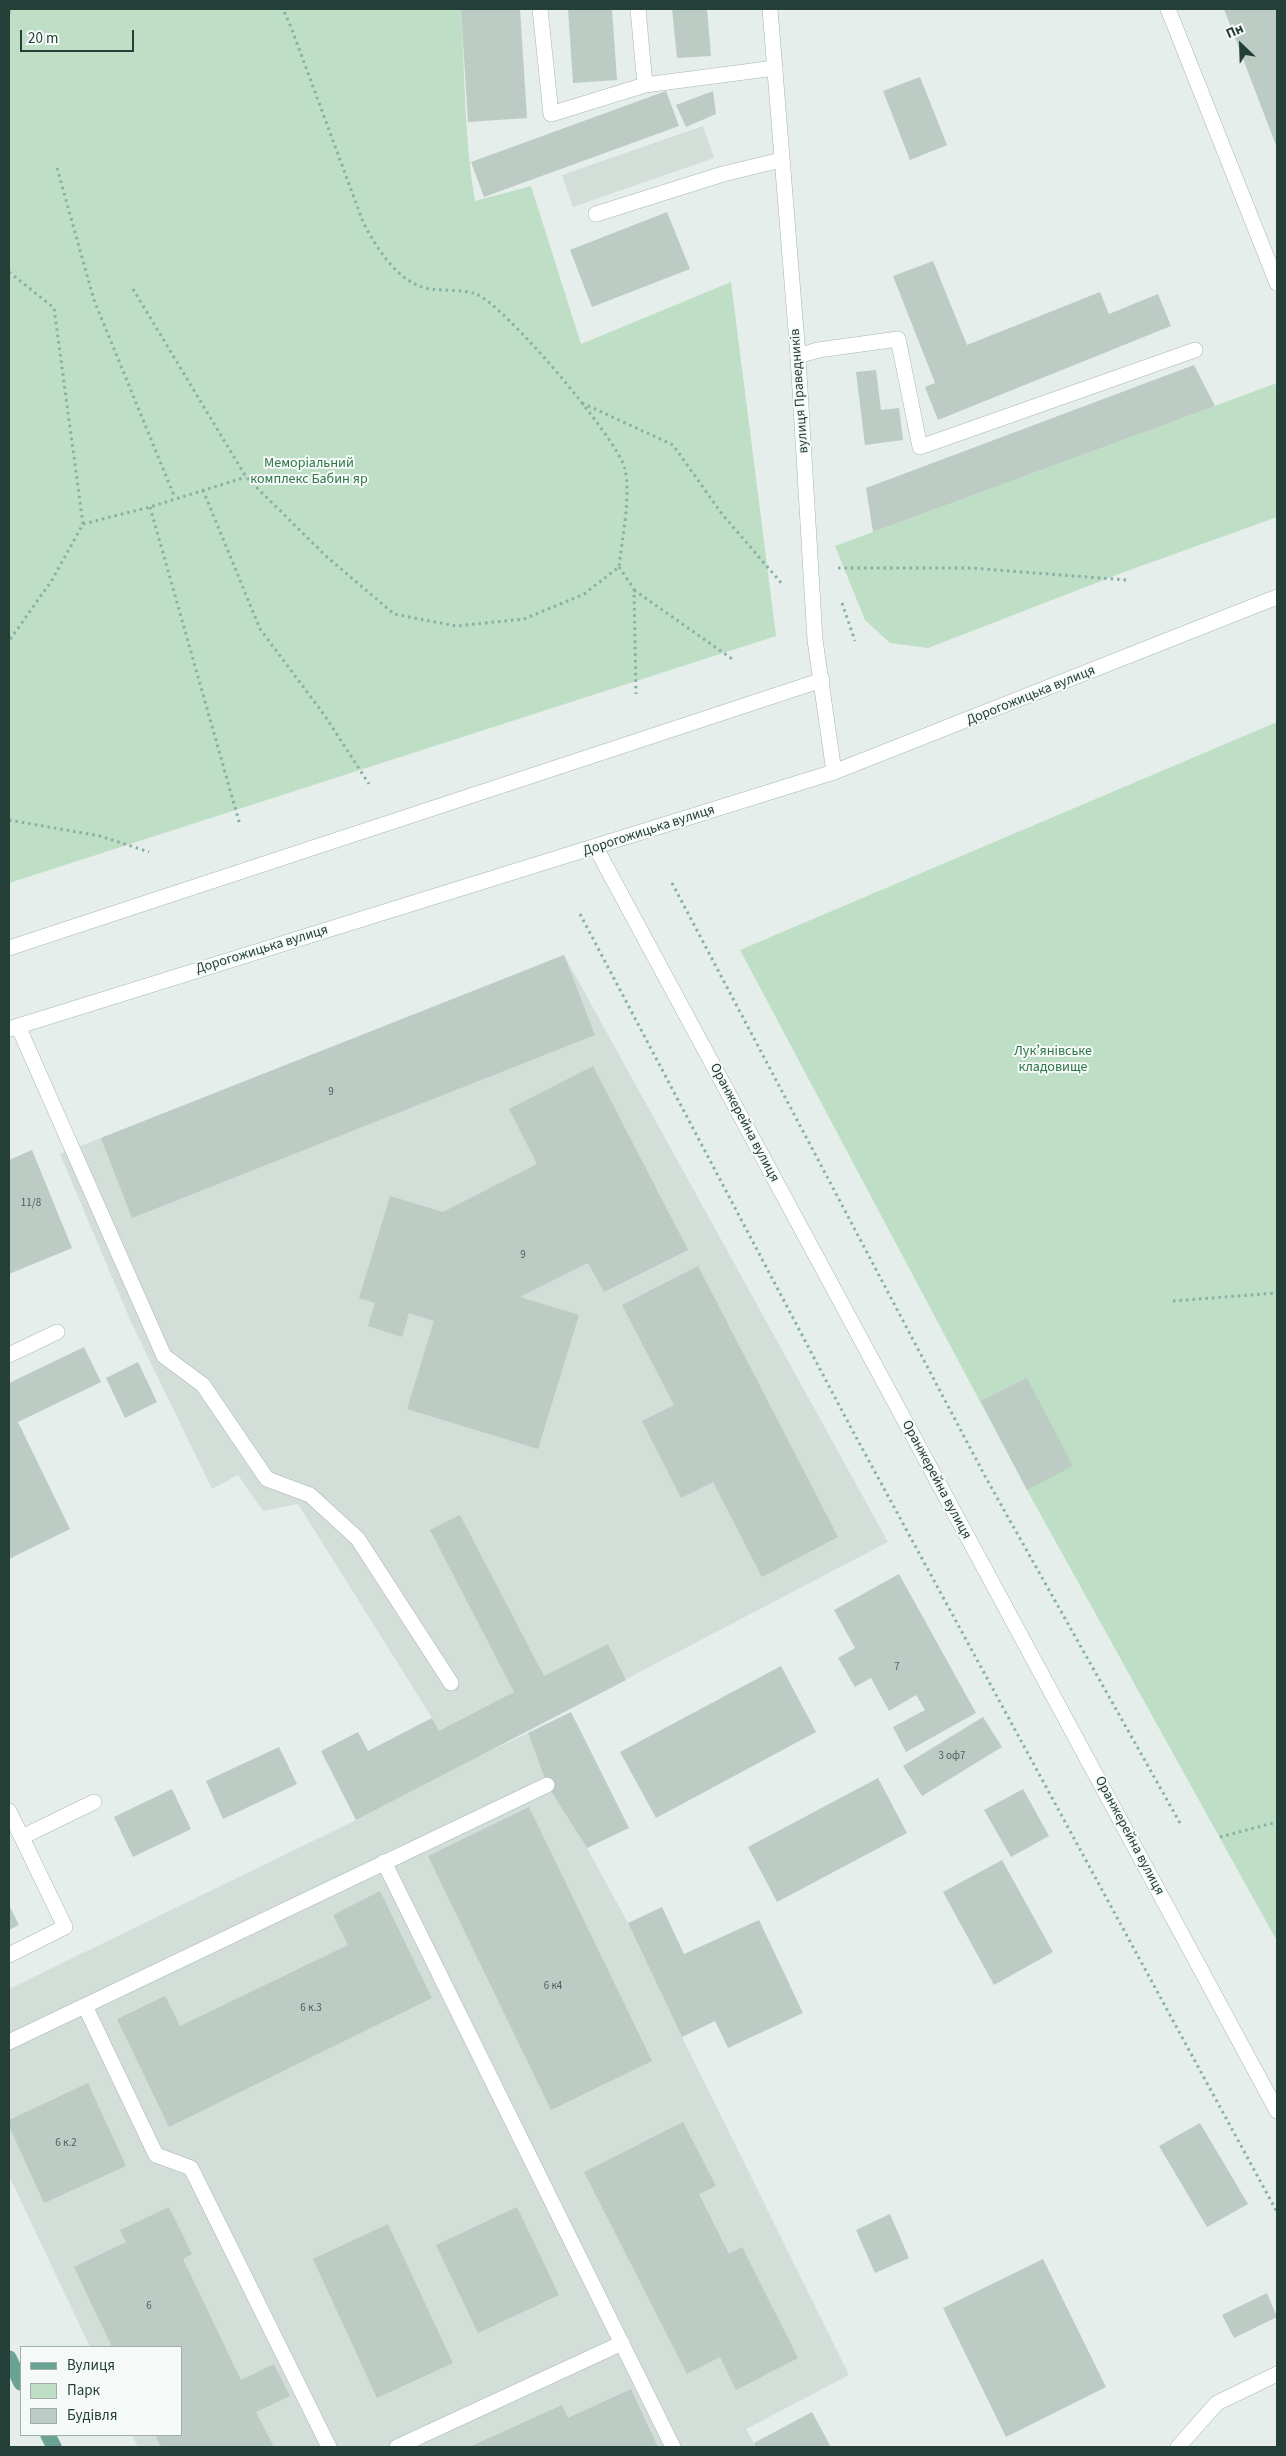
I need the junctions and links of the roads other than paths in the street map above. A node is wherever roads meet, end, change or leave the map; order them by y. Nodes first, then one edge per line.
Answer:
1 (540, 9) edge
2 (638, 9) edge
3 (770, 9) edge
4 (1168, 9) edge
5 (775, 68) junction
6 (645, 86) junction
7 (781, 160) junction
8 (596, 214) dead end
9 (1277, 283) edge
10 (1195, 350) dead end
11 (798, 356) junction
12 (1277, 597) edge
13 (822, 680) junction
14 (834, 772) junction
15 (596, 848) junction
16 (9, 948) edge
17 (13, 1028) edge
18 (57, 1332) dead end
19 (9, 1355) edge
20 (451, 1683) dead end
21 (548, 1784) dead end
22 (94, 1802) dead end
23 (9, 1811) edge
24 (22, 1837) junction
25 (384, 1862) junction
26 (9, 1955) edge
27 (85, 2006) junction
28 (9, 2042) edge
29 (1277, 2111) edge
30 (622, 2343) junction
31 (9, 2358) edge
32 (1277, 2374) edge
33 (20, 2381) edge
34 (329, 2447) edge
35 (397, 2447) edge
36 (673, 2447) edge
37 (1178, 2447) edge

1 - 6 street
2 - 6 street
3 - 5 street, вулиця Праведників
4 - 9 street
5 - 6 street
5 - 7 street, вулиця Праведників
7 - 8 street
7 - 11 street, вулиця Праведників
10 - 11 street
11 - 13 street, вулиця Праведників
12 - 14 street, Дорогожицька вулиця
13 - 14 street, вулиця Праведників
13 - 16 street
14 - 15 street, Дорогожицька вулиця
15 - 17 street, Дорогожицька вулиця
15 - 29 street, Оранжерейна вулиця
17 - 20 street
18 - 19 street
21 - 25 street
22 - 24 street
23 - 24 street
24 - 26 street
25 - 27 street
25 - 30 street
27 - 28 street
27 - 34 street
30 - 35 street
30 - 36 street
31 - 33 main road
32 - 37 street

